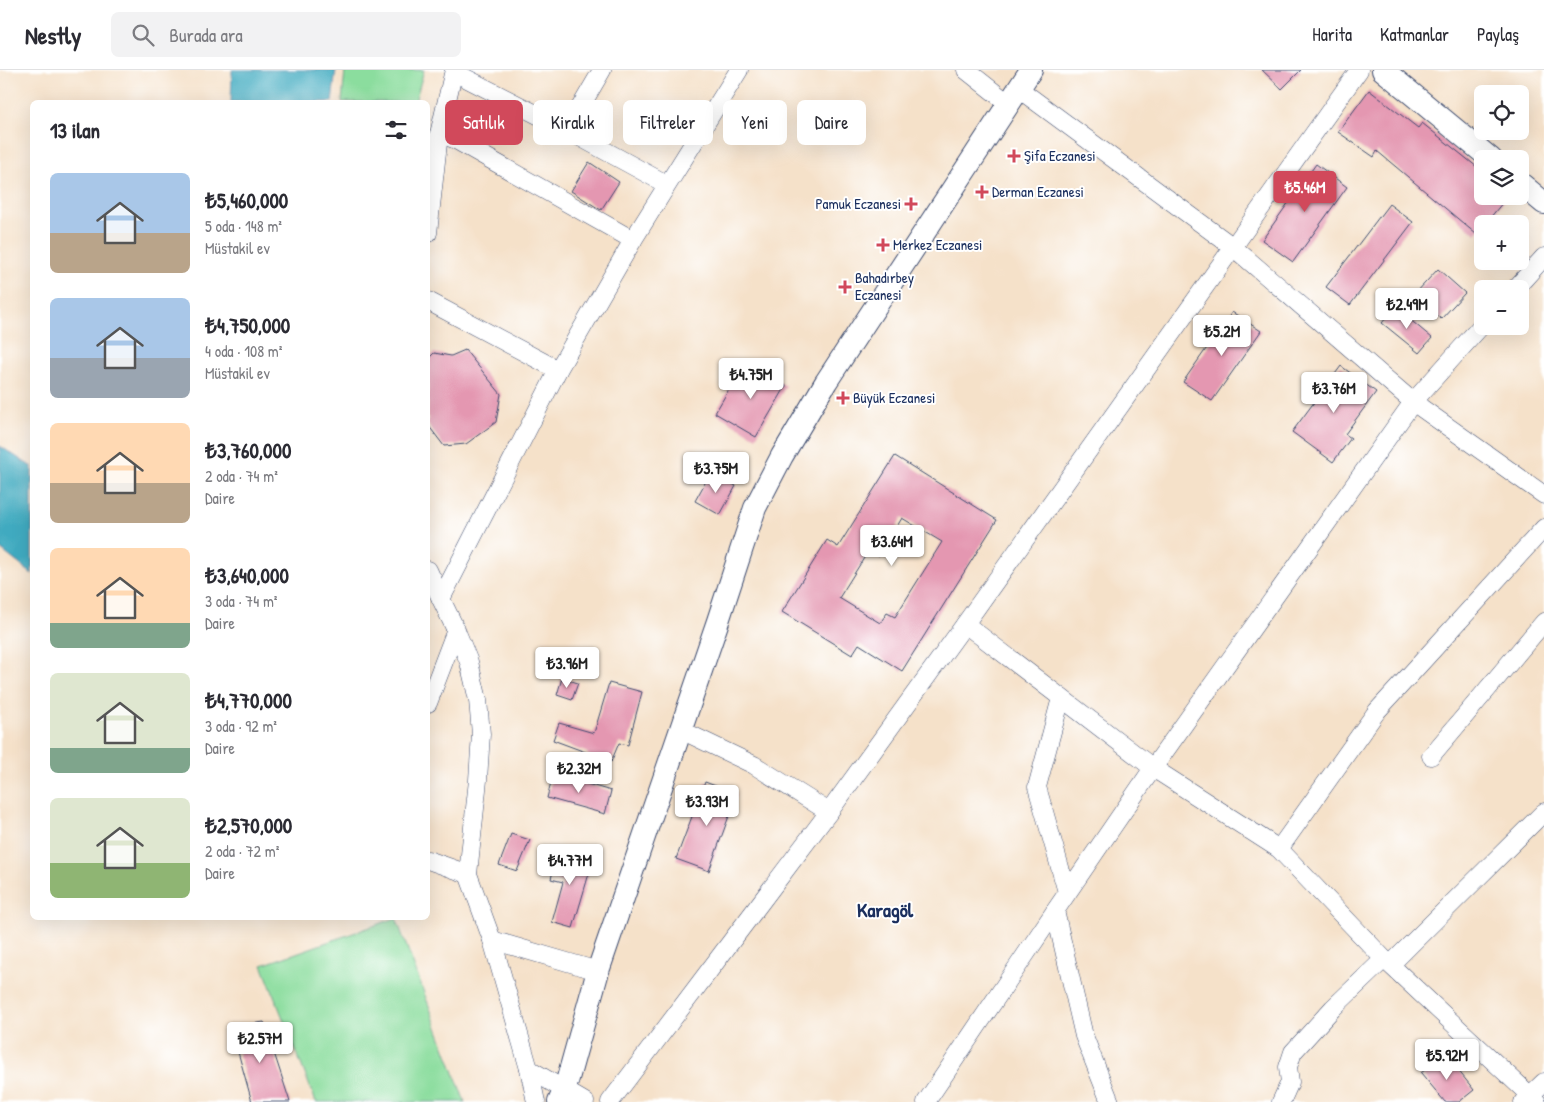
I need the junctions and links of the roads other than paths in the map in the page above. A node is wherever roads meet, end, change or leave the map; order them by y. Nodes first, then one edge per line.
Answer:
1 (602, 70) edge
2 (739, 70) edge
3 (966, 70) edge
4 (1031, 70) edge
5 (1359, 70) edge
6 (1383, 70) edge
7 (454, 71) edge
8 (1014, 96) junction
9 (584, 100) edge
10 (533, 112) edge
11 (439, 134) junction
12 (594, 145) edge
13 (1479, 150) edge
14 (666, 184) junction
15 (1529, 190) edge
16 (1544, 203) edge
17 (430, 214) edge
18 (633, 240) junction
19 (1233, 248) junction
20 (1544, 257) edge
21 (1523, 280) edge
22 (430, 302) edge
23 (1474, 334) edge
24 (558, 370) junction
25 (1414, 402) junction
26 (1544, 495) edge
27 (1544, 528) edge
28 (430, 574) edge
29 (441, 598) junction
30 (1544, 622) edge
31 (965, 624) junction
32 (456, 630) junction
33 (430, 698) edge
34 (1061, 698) junction
35 (681, 730) junction
36 (1431, 756) dead end
37 (1153, 768) junction
38 (829, 812) junction
39 (1544, 812) edge
40 (1279, 849) junction
41 (430, 861) edge
42 (468, 874) junction
43 (1067, 892) junction
44 (1055, 911) junction
45 (492, 940) junction
46 (1388, 962) junction
47 (598, 971) junction
48 (529, 1069) junction
49 (1544, 1082) edge
50 (562, 1095) edge
51 (1530, 1100) edge
52 (536, 1102) edge
53 (585, 1102) edge
54 (610, 1102) edge
55 (926, 1102) edge
56 (1110, 1102) edge
57 (1281, 1102) edge

1 - 9 street
2 - 14 street
3 - 8 street
4 - 8 main road
5 - 19 street
6 - 13 main road
7 - 10 street
7 - 11 street
8 - 19 street
8 - 35 main road
11 - 17 street
11 - 18 street
12 - 14 street
14 - 18 street
15 - 16 main road
18 - 24 street
19 - 25 street
19 - 31 street
20 - 21 street
22 - 24 street
23 - 25 street
24 - 29 street
25 - 26 street
25 - 37 street
27 - 40 street
28 - 29 street
29 - 32 street
30 - 36 street
31 - 34 street
31 - 38 street
32 - 33 street
32 - 42 street
34 - 37 street
34 - 43 street
35 - 38 street
35 - 47 main road
37 - 40 street
37 - 43 street
38 - 54 street
39 - 46 street
40 - 46 street
41 - 42 street
42 - 45 street
43 - 44 street
44 - 55 street
44 - 56 street
45 - 47 street
45 - 48 street
46 - 51 street
46 - 57 street
47 - 50 main road
48 - 50 street
48 - 52 street
49 - 51 street
50 - 53 street

